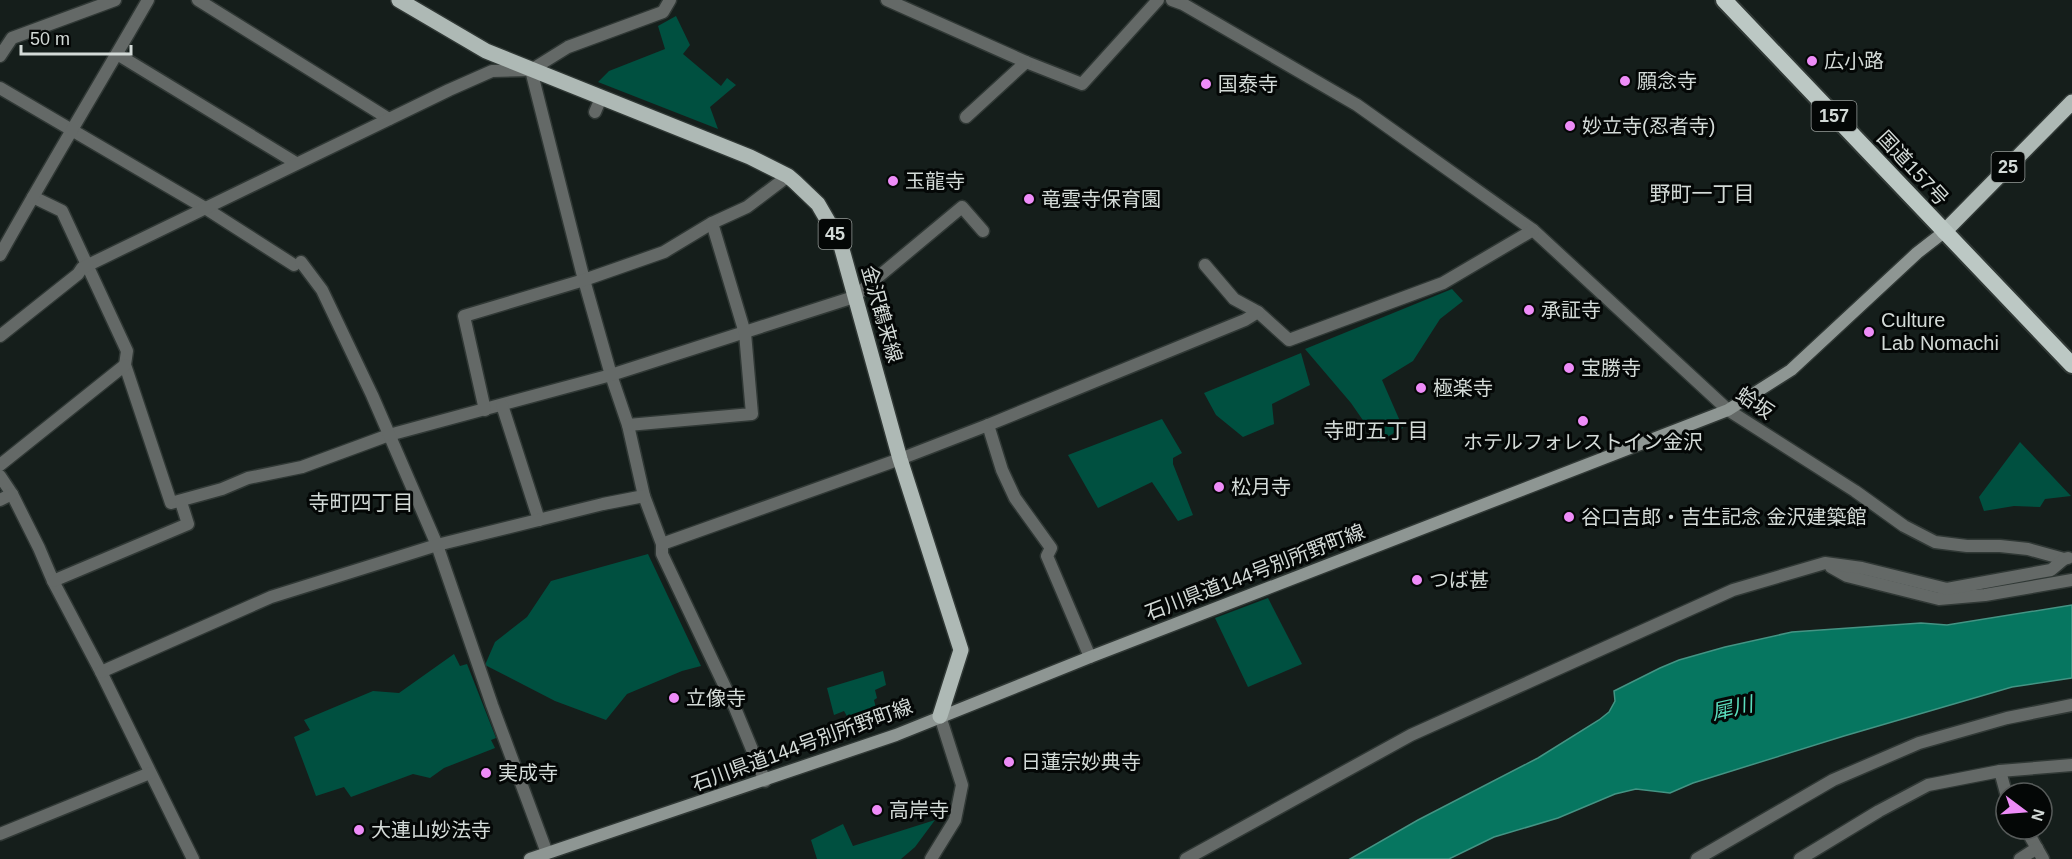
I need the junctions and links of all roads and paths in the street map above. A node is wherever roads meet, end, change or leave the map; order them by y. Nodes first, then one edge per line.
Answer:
1 (115, 0) edge
2 (148, 0) edge
3 (198, 0) edge
4 (399, 0) edge
5 (670, 0) edge
6 (887, 0) edge
7 (1158, 0) edge
8 (1172, 0) edge
9 (1724, 0) edge
10 (117, 54) junction
11 (0, 56) edge
12 (1026, 62) junction
13 (531, 70) junction
14 (0, 88) edge
15 (601, 98) junction
16 (2072, 102) edge
17 (595, 112) dead end
18 (966, 117) dead end
19 (389, 118) junction
20 (72, 131) junction
21 (296, 163) junction
22 (788, 176) junction
23 (33, 197) junction
24 (205, 208) junction
25 (712, 223) junction
26 (1533, 230) junction
27 (983, 231) dead end
28 (1944, 232) junction
29 (0, 255) edge
30 (1205, 265) dead end
31 (87, 266) junction
32 (584, 280) junction
33 (854, 297) junction
34 (1258, 312) junction
35 (745, 333) junction
36 (0, 336) edge
37 (125, 365) junction
38 (2072, 365) edge
39 (611, 375) junction
40 (502, 405) junction
41 (485, 410) junction
42 (1728, 410) junction
43 (628, 425) junction
44 (988, 425) junction
45 (389, 435) junction
46 (900, 459) junction
47 (0, 465) edge
48 (0, 476) edge
49 (12, 494) junction
50 (644, 496) junction
51 (0, 500) edge
52 (181, 502) junction
53 (539, 520) junction
54 (662, 544) junction
55 (436, 546) junction
56 (2068, 558) edge
57 (1825, 563) junction
58 (2072, 580) edge
59 (53, 581) junction
60 (1090, 657) junction
61 (101, 672) junction
62 (2072, 705) edge
63 (940, 716) junction
64 (2072, 765) edge
65 (2000, 771) junction
66 (150, 773) junction
67 (765, 781) junction
68 (2003, 781) edge
69 (0, 834) edge
70 (547, 853) junction
71 (2040, 854) edge
72 (193, 859) edge
73 (530, 859) edge
74 (932, 859) edge
75 (1186, 859) edge
76 (1697, 859) edge
77 (1800, 859) edge
78 (2020, 859) edge

1 - 11 street
2 - 10 street
3 - 19 street
4 - 13 main road, 金沢鶴来線 / 45
5 - 13 street
6 - 12 street
7 - 12 street
8 - 26 street, 蛤坂
9 - 28 highway, 国道157号 / 157
10 - 20 street
10 - 21 street
12 - 18 street
13 - 15 main road, 金沢鶴来線 / 45
13 - 19 street
13 - 32 street
14 - 20 street
15 - 17 street
15 - 22 main road, 金沢鶴来線 / 45
16 - 28 main road, 25
19 - 21 street
20 - 23 street
20 - 24 street
21 - 24 street
22 - 25 street
22 - 33 main road, 金沢鶴来線 / 45
23 - 29 street
23 - 31 street
24 - 31 street
24 - 45 street
25 - 32 street
25 - 35 street
26 - 34 street
26 - 42 street, 蛤坂
27 - 33 street
28 - 38 highway, 国道157号 / 157
28 - 42 main road, 石川県道144号別所野町線
30 - 34 street
31 - 36 street
31 - 37 street
32 - 39 street
32 - 41 street
33 - 35 street
33 - 46 main road, 金沢鶴来線 / 45
34 - 44 street
35 - 39 street
35 - 43 street
37 - 47 street
37 - 52 street
39 - 40 street
39 - 43 street
40 - 41 street
40 - 53 street
41 - 45 street
42 - 56 street, 蛤坂
42 - 60 main road, 石川県道144号別所野町線
43 - 50 street
44 - 46 street
44 - 60 street
45 - 52 street
45 - 55 street
46 - 54 street
46 - 63 main road, 金沢鶴来線 / 45
48 - 49 street
49 - 51 street
49 - 59 street
50 - 53 street
50 - 54 street
52 - 59 street
53 - 55 street
54 - 67 street
55 - 61 street
55 - 70 street
56 - 57 street
57 - 58 street
57 - 75 street
59 - 61 street
60 - 63 main road, 石川県道144号別所野町線
61 - 66 street
62 - 76 street
63 - 67 main road, 石川県道144号別所野町線
63 - 74 street
64 - 65 street
65 - 68 street
65 - 77 street
66 - 69 street
66 - 72 street
67 - 70 main road, 石川県道144号別所野町線
70 - 73 main road, 石川県道144号別所野町線
71 - 78 street

